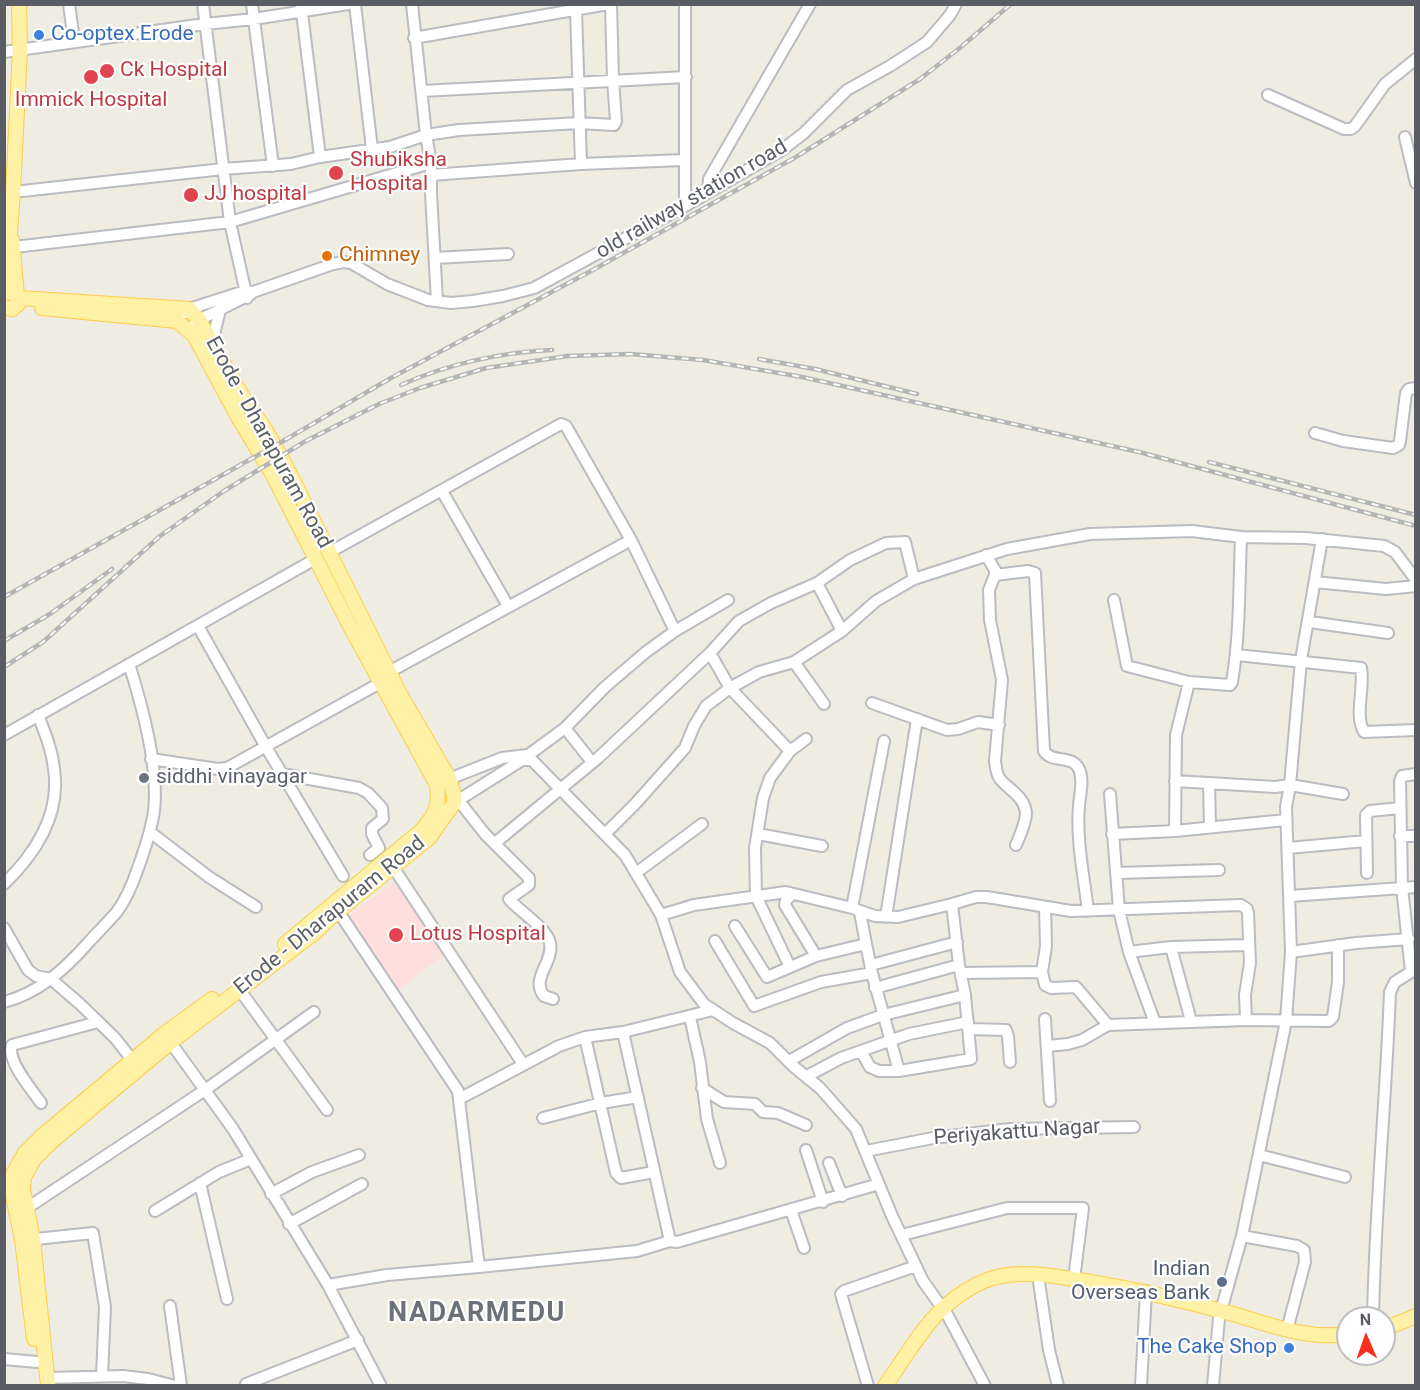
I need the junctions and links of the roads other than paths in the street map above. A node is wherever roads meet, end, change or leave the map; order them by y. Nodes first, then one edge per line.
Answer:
1 (19, 4) edge
2 (69, 4) edge
3 (202, 4) edge
4 (252, 4) edge
5 (348, 4) edge
6 (355, 4) edge
7 (412, 4) edge
8 (610, 4) edge
9 (685, 4) edge
10 (810, 4) edge
11 (956, 4) edge
12 (302, 8) edge
13 (576, 10) junction
14 (254, 19) junction
15 (205, 24) junction
16 (414, 38) junction
17 (74, 41) junction
18 (20, 49) junction
19 (4, 52) edge
20 (1416, 59) edge
21 (686, 77) junction
22 (613, 80) junction
23 (577, 82) junction
24 (422, 91) junction
25 (1268, 95) dead end
26 (11, 117) edge
27 (579, 123) junction
28 (426, 135) junction
29 (1405, 137) dead end
30 (372, 149) junction
31 (320, 157) junction
32 (684, 160) junction
33 (581, 164) junction
34 (273, 166) junction
35 (223, 169) junction
36 (431, 169) junction
37 (1416, 183) edge
38 (14, 192) junction
39 (708, 192) junction
40 (685, 206) junction
41 (230, 222) junction
42 (10, 232) junction
43 (14, 247) junction
44 (508, 254) dead end
45 (435, 258) junction
46 (248, 293) junction
47 (10, 301) edge
48 (437, 301) junction
49 (189, 309) junction
50 (220, 310) junction
51 (177, 321) junction
52 (194, 325) junction
53 (214, 345) junction
54 (1416, 388) edge
55 (1315, 433) dead end
56 (442, 491) junction
57 (1241, 537) junction
58 (1322, 539) junction
59 (631, 540) junction
60 (330, 552) junction
61 (986, 555) junction
62 (317, 558) junction
63 (995, 575) junction
64 (914, 579) junction
65 (1416, 580) edge
66 (1316, 582) junction
67 (817, 583) junction
68 (1416, 586) edge
69 (728, 600) dead end
70 (1114, 600) dead end
71 (508, 606) junction
72 (1310, 622) junction
73 (198, 626) junction
74 (675, 631) junction
75 (842, 631) junction
76 (1388, 633) dead end
77 (710, 652) junction
78 (1237, 655) junction
79 (1302, 660) junction
80 (794, 662) junction
81 (129, 664) junction
82 (389, 672) junction
83 (1189, 682) junction
84 (380, 683) junction
85 (730, 688) junction
86 (873, 703) dead end
87 (824, 704) dead end
88 (38, 715) junction
89 (916, 719) junction
90 (999, 725) junction
91 (565, 728) junction
92 (1416, 730) edge
93 (4, 735) edge
94 (806, 739) dead end
95 (884, 741) dead end
96 (266, 747) junction
97 (790, 751) junction
98 (151, 759) junction
99 (528, 759) junction
100 (592, 762) junction
101 (282, 774) junction
102 (1416, 774) edge
103 (1176, 781) junction
104 (443, 782) junction
105 (1209, 783) junction
106 (1290, 785) junction
107 (561, 788) junction
108 (1110, 794) dead end
109 (1343, 794) dead end
110 (456, 802) junction
111 (1400, 808) junction
112 (436, 810) junction
113 (1286, 820) junction
114 (702, 824) dead end
115 (1210, 827) junction
116 (1175, 831) junction
117 (150, 832) junction
118 (605, 834) junction
119 (758, 834) junction
120 (1112, 834) junction
121 (1400, 836) junction
122 (1416, 836) edge
123 (1366, 841) junction
124 (495, 843) junction
125 (1016, 845) dead end
126 (822, 846) dead end
127 (1288, 848) junction
128 (370, 855) dead end
129 (393, 867) junction
130 (1219, 870) dead end
131 (636, 873) junction
132 (1117, 873) junction
133 (1366, 873) dead end
134 (343, 876) dead end
135 (4, 884) edge
136 (1402, 887) junction
137 (1416, 887) edge
138 (793, 894) junction
139 (756, 896) junction
140 (1290, 896) junction
141 (952, 904) junction
142 (256, 907) dead end
143 (1045, 908) junction
144 (856, 910) junction
145 (1119, 910) junction
146 (338, 911) junction
147 (1088, 911) junction
148 (661, 915) junction
149 (886, 917) junction
150 (735, 926) dead end
151 (4, 928) edge
152 (1411, 931) edge
153 (715, 941) dead end
154 (957, 942) junction
155 (866, 944) junction
156 (1248, 945) junction
157 (1338, 945) junction
158 (1171, 947) junction
159 (1129, 952) junction
160 (1291, 952) junction
161 (816, 956) junction
162 (790, 967) junction
163 (871, 969) junction
164 (960, 969) junction
165 (1042, 972) junction
166 (1413, 976) edge
167 (51, 980) junction
168 (875, 988) junction
169 (239, 989) junction
170 (965, 995) junction
171 (553, 999) dead end
172 (4, 1002) edge
173 (714, 1010) junction
174 (314, 1012) dead end
175 (884, 1015) junction
176 (690, 1017) junction
177 (1045, 1019) dead end
178 (1246, 1020) junction
179 (1286, 1021) junction
180 (98, 1022) junction
181 (1191, 1022) junction
182 (1155, 1023) junction
183 (968, 1025) junction
184 (1108, 1025) junction
185 (623, 1032) junction
186 (585, 1037) junction
187 (167, 1038) junction
188 (275, 1038) junction
189 (890, 1041) junction
190 (1047, 1046) junction
191 (861, 1051) junction
192 (133, 1061) junction
193 (789, 1061) junction
194 (1010, 1062) dead end
195 (523, 1065) junction
196 (898, 1071) junction
197 (807, 1076) junction
198 (702, 1088) junction
199 (206, 1090) junction
200 (638, 1097) junction
201 (459, 1099) junction
202 (1050, 1101) dead end
203 (41, 1103) dead end
204 (601, 1103) junction
205 (327, 1110) dead end
206 (543, 1118) dead end
207 (806, 1125) dead end
208 (1134, 1127) dead end
209 (806, 1150) dead end
210 (866, 1151) junction
211 (359, 1155) dead end
212 (1259, 1155) junction
213 (251, 1159) junction
214 (720, 1163) dead end
215 (829, 1163) dead end
216 (654, 1172) junction
217 (24, 1177) junction
218 (1345, 1178) dead end
219 (200, 1183) junction
220 (362, 1184) dead end
221 (879, 1184) junction
222 (8, 1189) edge
223 (271, 1194) junction
224 (842, 1196) junction
225 (823, 1202) junction
226 (27, 1208) junction
227 (791, 1210) junction
228 (155, 1212) dead end
229 (289, 1224) junction
230 (902, 1235) junction
231 (1242, 1236) junction
232 (28, 1239) junction
233 (670, 1241) junction
234 (804, 1248) dead end
235 (916, 1266) junction
236 (479, 1268) junction
237 (1074, 1279) junction
238 (1039, 1282) junction
239 (328, 1285) junction
240 (1146, 1295) junction
241 (227, 1299) dead end
242 (170, 1306) dead end
243 (1373, 1306) edge
244 (1416, 1309) edge
245 (945, 1313) junction
246 (1221, 1315) junction
247 (1396, 1316) edge
248 (1416, 1316) edge
249 (1396, 1324) edge
250 (1287, 1330) junction
251 (1336, 1335) edge
252 (358, 1340) junction
253 (1336, 1343) edge
254 (4, 1359) edge
255 (37, 1362) junction
256 (96, 1379) edge
257 (45, 1383) edge
258 (246, 1384) edge
259 (175, 1386) edge
260 (181, 1386) edge
261 (381, 1386) edge
262 (868, 1386) edge
263 (885, 1386) edge
264 (896, 1386) edge
265 (985, 1386) edge
266 (1058, 1386) edge
267 (1141, 1386) edge
268 (1213, 1386) edge

1 - 18 main road
2 - 17 street
3 - 15 street
4 - 14 street
5 - 12 street
6 - 30 street
7 - 16 street
8 - 13 street
8 - 22 street
9 - 21 street
10 - 39 street
11 - 39 street, old railway station road
12 - 14 street
12 - 31 street
13 - 16 street
13 - 23 street
14 - 15 street
14 - 34 street
15 - 17 street
15 - 35 street
16 - 24 street
17 - 18 street
18 - 19 street
18 - 26 main road
20 - 25 street
21 - 22 street
21 - 32 street
22 - 23 street
22 - 27 street
23 - 24 street
23 - 27 street
24 - 28 street
26 - 38 main road
27 - 28 street
27 - 33 street
28 - 30 street
28 - 36 street
29 - 37 street
30 - 31 street
31 - 34 street
32 - 33 street
32 - 40 street
33 - 36 street
34 - 35 street
35 - 38 street
35 - 41 street
36 - 41 street
36 - 45 street
38 - 42 main road
39 - 40 street, old railway station road
40 - 48 street, old railway station road
41 - 43 street
41 - 46 street
42 - 43 main road
42 - 47 main road
43 - 47 main road
44 - 45 street
45 - 48 street
46 - 48 street, old railway station road
46 - 49 street
46 - 50 street
47 - 49 main road
47 - 51 main road
49 - 51 street
49 - 52 main road, Erode - Dharapuram Road
50 - 52 street
50 - 53 street
51 - 52 main road, Erode - Dharapuram Road
52 - 53 main road, Erode - Dharapuram Road
52 - 62 main road, Erode - Dharapuram Road
53 - 60 main road, Erode - Dharapuram Road
54 - 55 street
56 - 59 street
56 - 60 street
56 - 71 street
57 - 58 street
57 - 61 street
57 - 78 street
58 - 65 street
58 - 66 street
59 - 71 street
59 - 74 street
60 - 82 main road, Erode - Dharapuram Road
61 - 63 street
61 - 64 street
62 - 73 street
62 - 84 main road, Erode - Dharapuram Road
63 - 90 street
63 - 147 street
64 - 67 street
64 - 75 street
66 - 68 street
66 - 72 street
67 - 75 street
67 - 77 street
69 - 74 street
70 - 83 street
71 - 82 street
72 - 76 street
72 - 79 street
73 - 81 street
73 - 96 street
74 - 91 street
75 - 80 street
77 - 85 street
77 - 100 street
78 - 79 street
78 - 83 street
79 - 92 street
79 - 106 street
80 - 85 street
80 - 87 street
81 - 88 street
81 - 98 street
82 - 104 main road, Erode - Dharapuram Road
83 - 103 street
84 - 96 street
84 - 104 main road, Erode - Dharapuram Road
85 - 97 street
85 - 118 street
86 - 89 street
88 - 93 street
88 - 135 street
89 - 90 street
89 - 149 street
90 - 125 street
91 - 99 street
91 - 100 street
94 - 97 street
95 - 144 street
96 - 98 street
96 - 101 street
97 - 119 street
98 - 117 street
99 - 104 street
99 - 107 street
99 - 110 street
100 - 107 street
101 - 128 street
101 - 134 street
102 - 111 street
103 - 105 street
103 - 116 street
104 - 110 main road, Erode - Dharapuram Road
104 - 112 main road, Erode - Dharapuram Road
105 - 106 street
105 - 115 street
106 - 109 street
106 - 113 street
107 - 118 street
107 - 124 street
108 - 120 street
110 - 112 street
110 - 124 street
110 - 129 main road, Erode - Dharapuram Road
111 - 121 street
111 - 123 street
112 - 187 main road, Erode - Dharapuram Road
113 - 115 street
113 - 127 street
114 - 131 street
115 - 116 street
116 - 120 street
117 - 142 street
117 - 167 street
118 - 131 street
119 - 126 street
119 - 139 street
120 - 132 street
121 - 122 street
121 - 136 street
123 - 127 street
123 - 133 street
124 - 171 street
127 - 140 street
129 - 146 main road, Erode - Dharapuram Road
129 - 195 street
130 - 132 street
131 - 148 street
132 - 145 street
136 - 137 street
136 - 140 street
136 - 152 street
138 - 139 street
138 - 144 street
138 - 161 street
139 - 148 street
139 - 162 street
140 - 160 street
141 - 143 street
141 - 149 street
141 - 154 street
143 - 147 street
143 - 165 street
144 - 149 street
144 - 155 street
145 - 147 street
145 - 156 street
145 - 159 street
146 - 169 main road, Erode - Dharapuram Road
146 - 201 street
148 - 173 street
150 - 162 street
151 - 167 street
152 - 157 street
152 - 166 street
153 - 163 street
154 - 163 street
154 - 164 street
155 - 161 street
155 - 163 street
156 - 158 street
156 - 178 street
157 - 160 street
157 - 179 street
158 - 159 street
158 - 181 street
159 - 182 street
160 - 179 street
161 - 162 street
163 - 168 street
164 - 165 street
164 - 168 street
164 - 170 street
165 - 184 street
166 - 243 street
167 - 172 street
167 - 180 street
168 - 175 street
169 - 187 main road, Erode - Dharapuram Road
169 - 188 street
170 - 175 street
170 - 183 street
173 - 176 street
173 - 193 street
174 - 188 street
175 - 189 street
175 - 193 street
176 - 185 street
176 - 198 street
177 - 190 street
178 - 179 street
178 - 181 street
179 - 212 street
180 - 192 street
180 - 203 street
181 - 182 street
182 - 184 street
183 - 189 street
183 - 194 street
183 - 196 street
184 - 190 street
185 - 186 street
185 - 200 street
186 - 195 street
186 - 204 street
187 - 192 main road, Erode - Dharapuram Road
187 - 199 street
187 - 217 main road, Erode - Dharapuram Road
188 - 199 street
188 - 205 street
189 - 191 street
189 - 196 street
190 - 202 street
191 - 196 street
191 - 197 street
192 - 222 main road, Erode - Dharapuram Road
193 - 197 street
195 - 201 street
197 - 210 street
198 - 207 street
198 - 214 street
199 - 213 street
199 - 226 street
200 - 204 street
200 - 216 street
201 - 236 street
204 - 206 street
204 - 216 street
208 - 210 street, Periyakattu Nagar
209 - 225 street
210 - 221 street
211 - 223 street
212 - 218 street
212 - 231 street
213 - 219 street
213 - 223 street
215 - 224 street
216 - 233 street
217 - 222 street
217 - 226 main road
219 - 228 street
219 - 241 street
220 - 229 street
221 - 224 street
221 - 230 street
222 - 232 main road
223 - 229 street
224 - 225 street
225 - 227 street
226 - 232 main road
227 - 233 street
227 - 234 street
229 - 239 street
230 - 235 street
230 - 237 street
231 - 246 street
231 - 250 street
232 - 255 main road
232 - 256 street
232 - 257 main road
233 - 236 street
235 - 245 street
235 - 262 street
236 - 239 street
237 - 240 main road
237 - 245 main road
238 - 240 main road
238 - 245 main road
238 - 266 street
239 - 252 street
240 - 246 main road
240 - 267 street
242 - 260 street
244 - 247 main road
245 - 263 main road
245 - 264 main road
245 - 265 street
246 - 250 main road
246 - 253 main road
246 - 268 street
248 - 249 main road
250 - 251 main road
252 - 258 street
252 - 261 street
254 - 255 street
255 - 257 main road
256 - 257 street
256 - 259 street

